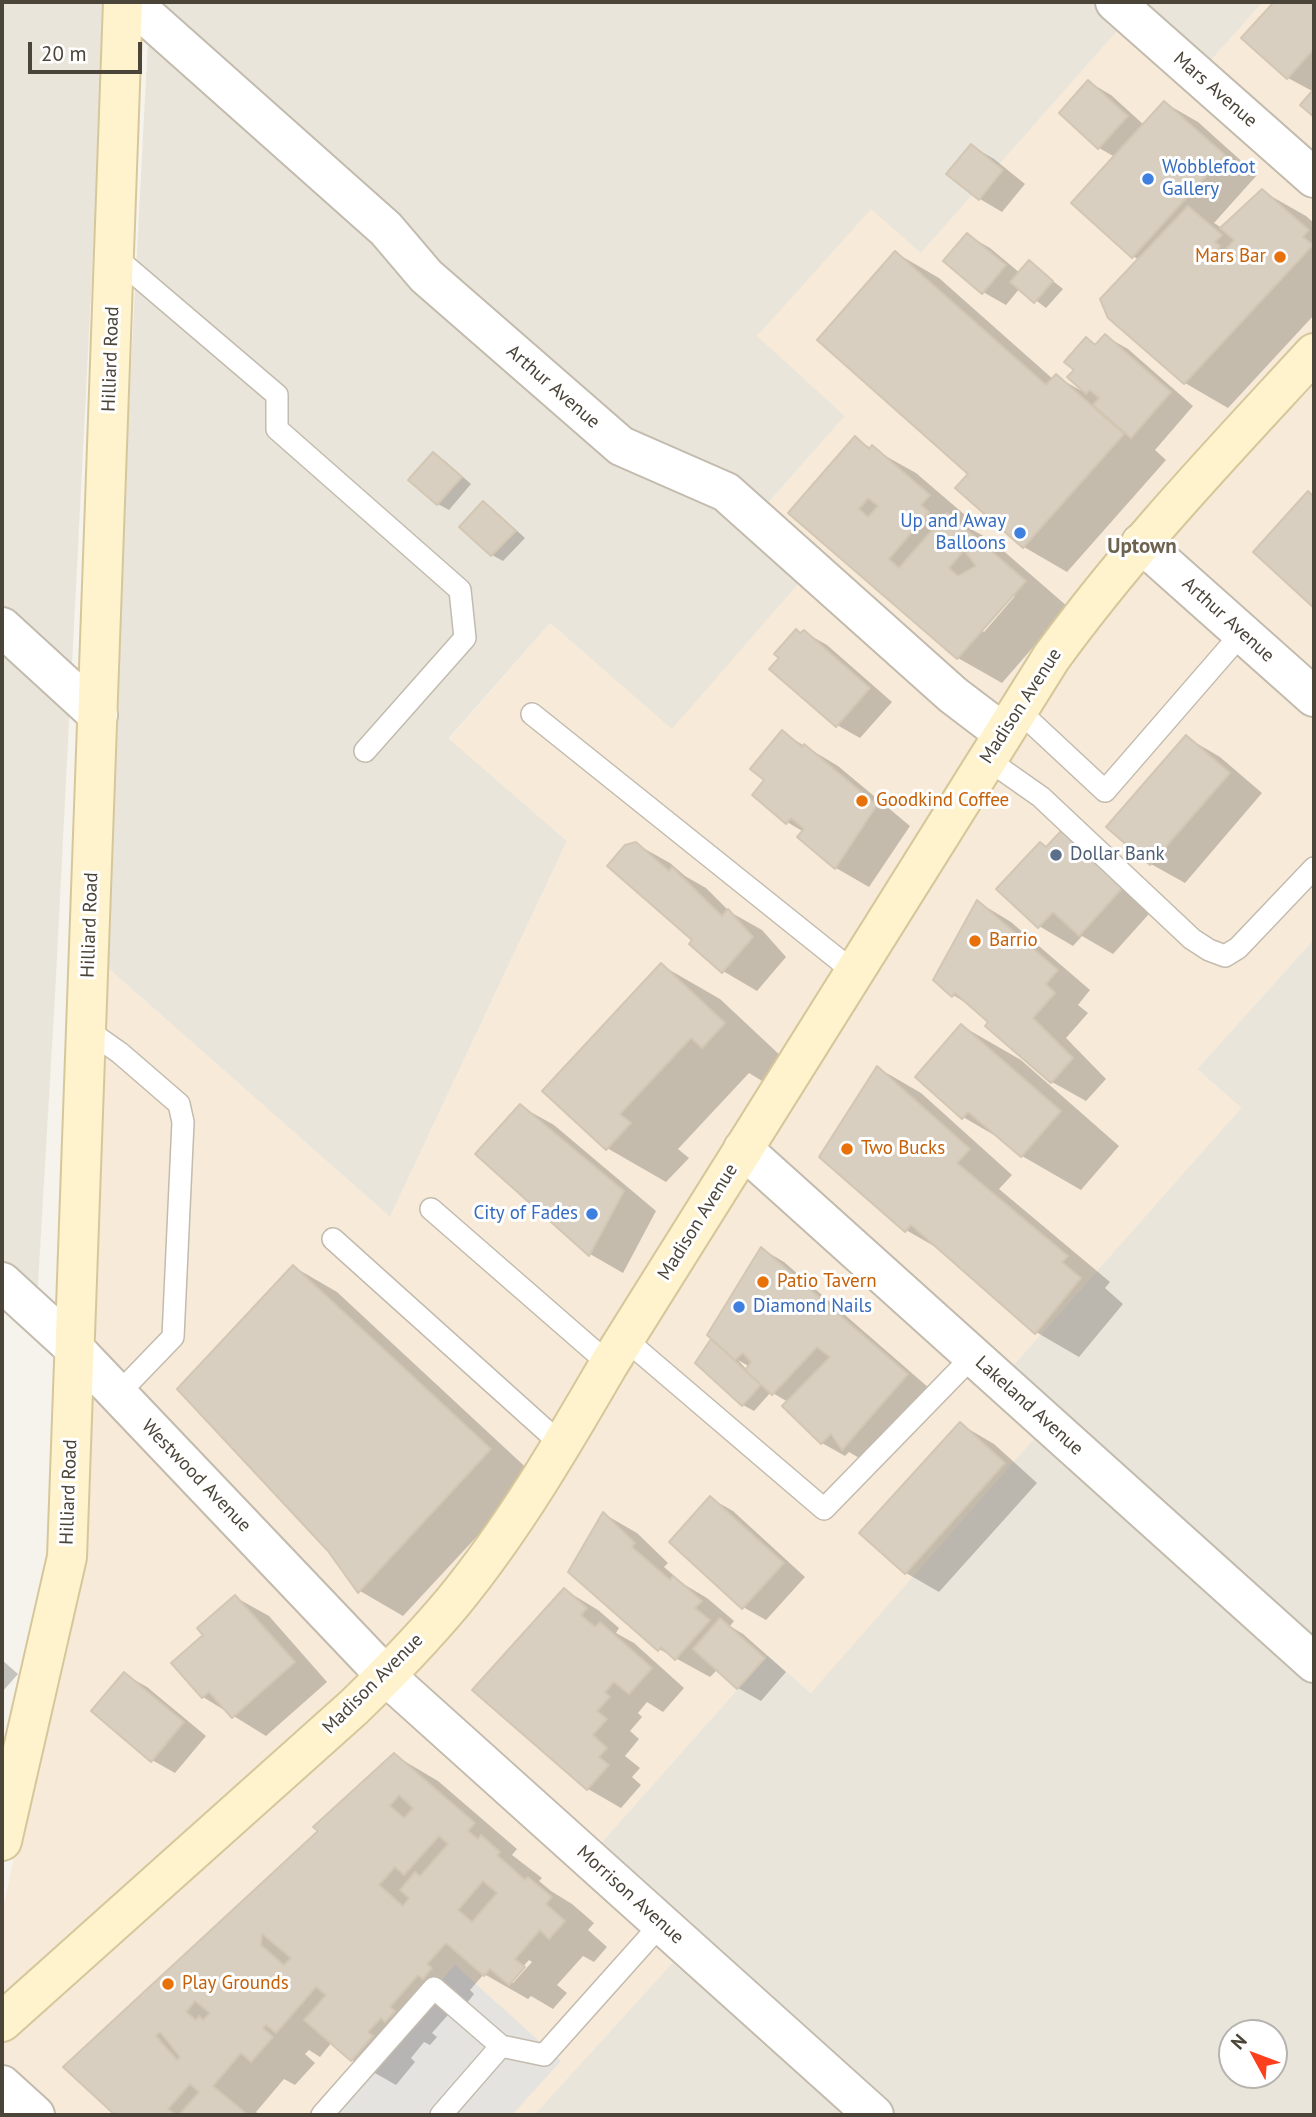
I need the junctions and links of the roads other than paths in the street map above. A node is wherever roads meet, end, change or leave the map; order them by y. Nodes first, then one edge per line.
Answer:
1 (123, 2) edge
2 (131, 2) edge
3 (1115, 2) edge
4 (1314, 178) edge
5 (114, 256) junction
6 (1314, 353) edge
7 (1141, 543) junction
8 (2, 627) edge
9 (1242, 633) junction
10 (1309, 682) edge
11 (532, 714) dead end
12 (98, 715) junction
13 (1002, 734) junction
14 (365, 751) dead end
15 (1314, 868) edge
16 (854, 972) junction
17 (86, 1029) junction
18 (743, 1149) junction
19 (431, 1209) dead end
20 (333, 1239) dead end
21 (2, 1282) edge
22 (74, 1347) junction
23 (617, 1351) junction
24 (973, 1356) junction
25 (118, 1394) junction
26 (562, 1445) junction
27 (1314, 1662) edge
28 (386, 1676) junction
29 (2, 1841) edge
30 (661, 1924) junction
31 (2, 2022) edge
32 (501, 2046) junction
33 (2, 2085) edge
34 (35, 2115) edge
35 (322, 2115) edge
36 (441, 2115) edge
37 (874, 2115) edge

1 - 5 main road, Hilliard Road
2 - 13 street, Arthur Avenue
3 - 4 street, Mars Avenue
5 - 12 main road, Hilliard Road
5 - 14 lane
6 - 7 main road, Madison Avenue
7 - 9 street, Arthur Avenue
7 - 13 main road, Madison Avenue
8 - 12 street
9 - 10 street, Arthur Avenue
9 - 13 lane
11 - 16 lane
12 - 17 main road, Hilliard Road
13 - 15 lane
13 - 16 main road, Madison Avenue
16 - 18 main road, Madison Avenue
17 - 22 main road, Hilliard Road
17 - 25 lane
18 - 23 main road, Madison Avenue
18 - 24 street, Lakeland Avenue
19 - 23 lane
20 - 26 lane
21 - 22 street, Westwood Avenue
22 - 25 street, Westwood Avenue
22 - 29 main road, Hilliard Road
23 - 24 lane
23 - 26 main road, Madison Avenue
24 - 27 street, Lakeland Avenue
25 - 28 street, Westwood Avenue
26 - 28 main road, Madison Avenue
28 - 30 street, Morrison Avenue
28 - 31 main road, Madison Avenue
30 - 32 lane
30 - 37 street, Morrison Avenue
32 - 35 lane
32 - 36 lane
33 - 34 street

